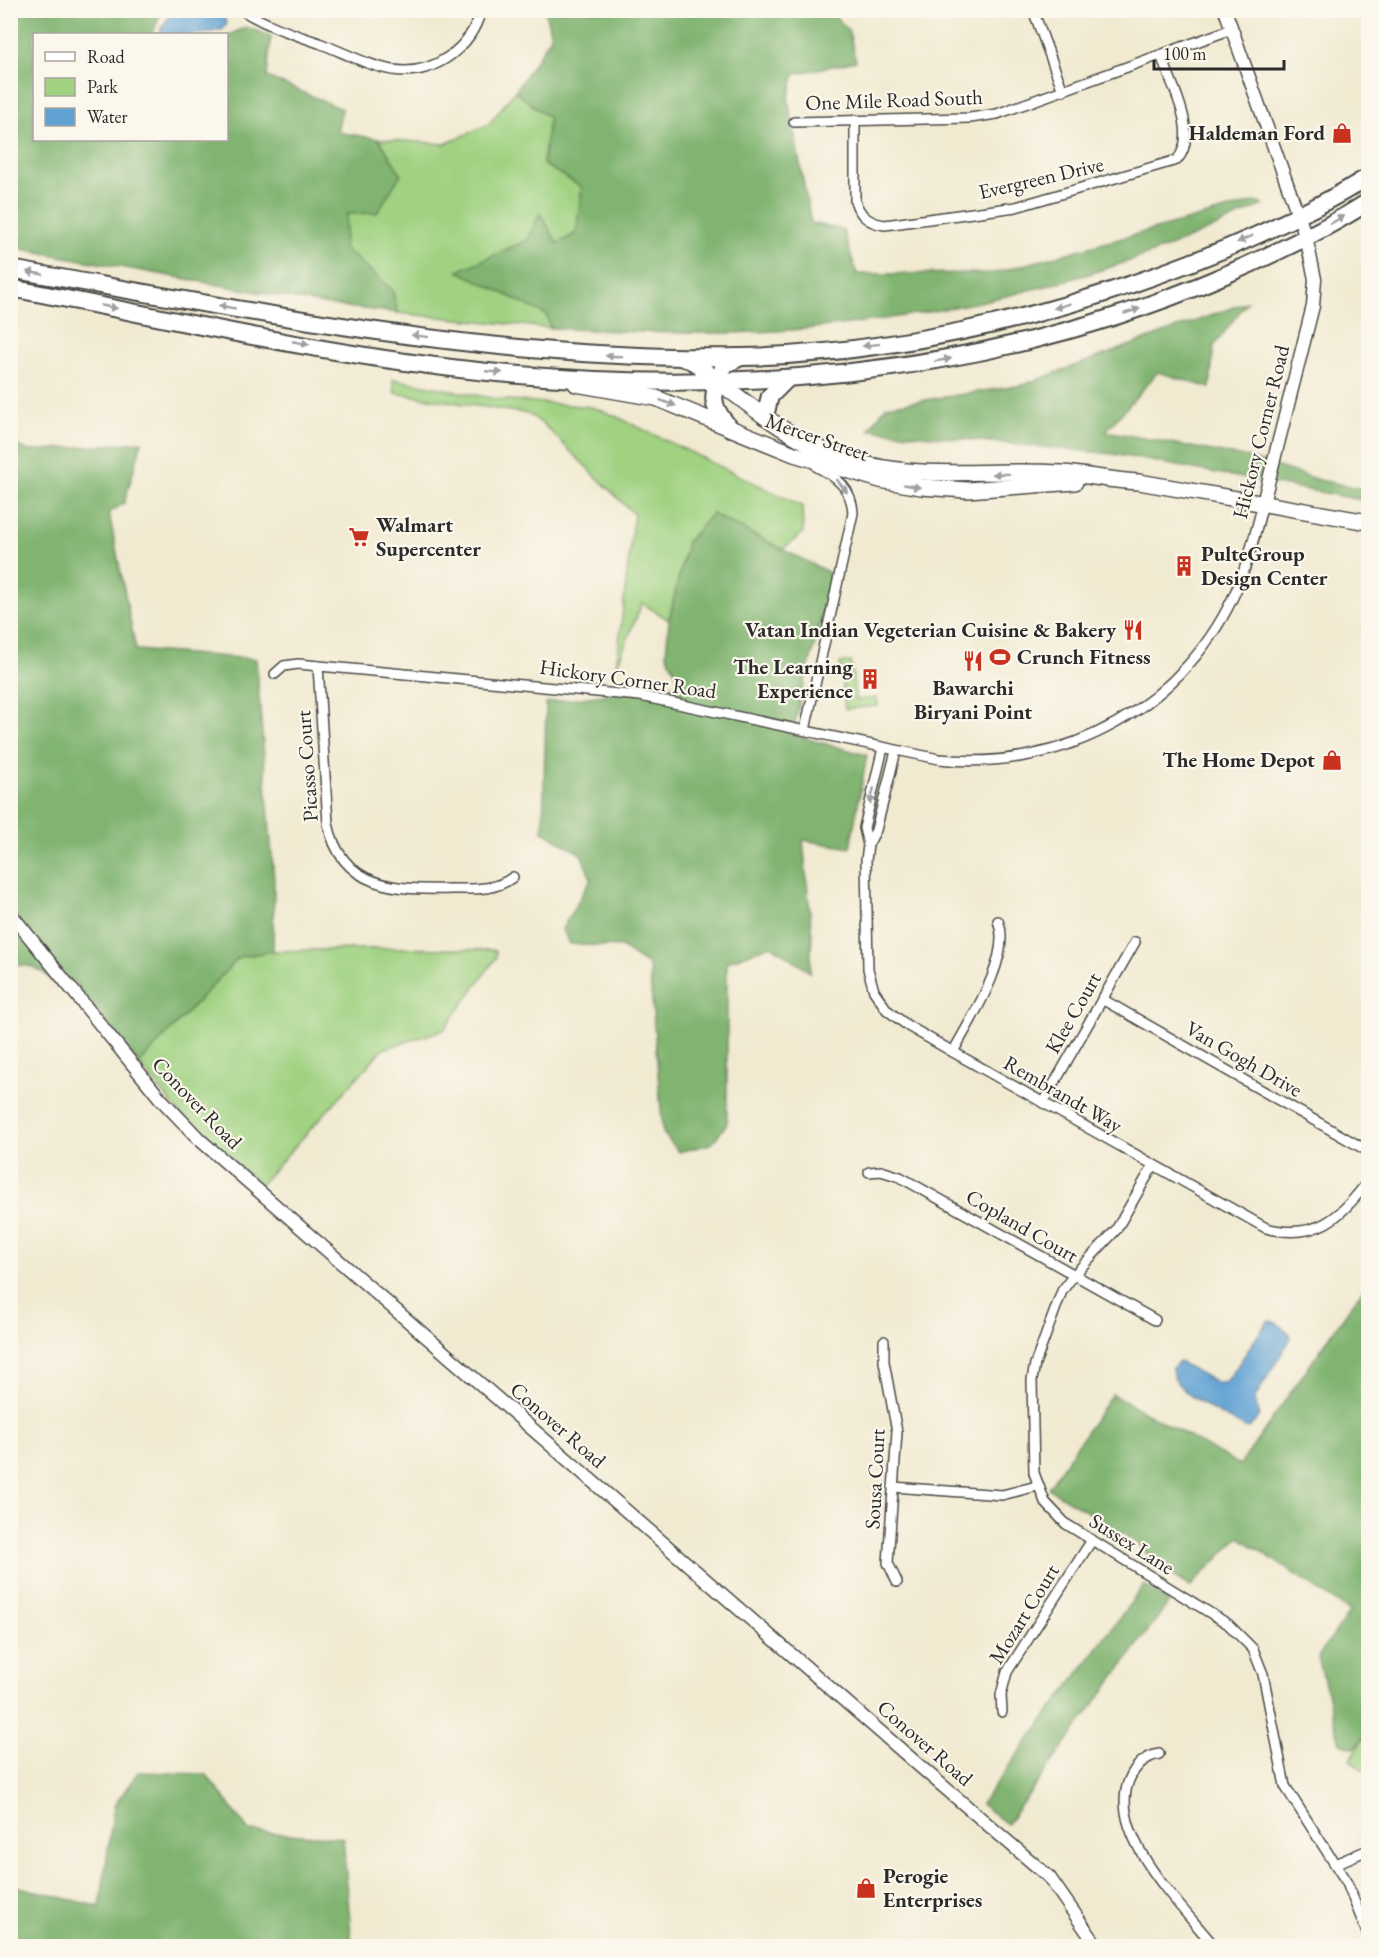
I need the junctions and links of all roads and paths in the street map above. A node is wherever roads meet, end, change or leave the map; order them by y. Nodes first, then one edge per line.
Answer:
1 (242, 10) edge
2 (481, 10) edge
3 (1033, 10) edge
4 (1225, 10) edge
5 (1232, 29) junction
6 (1161, 55) junction
7 (1063, 91) junction
8 (855, 120) junction
9 (794, 122) dead end
10 (1368, 177) edge
11 (1368, 202) edge
12 (1298, 214) junction
13 (1306, 237) junction
14 (10, 268) edge
15 (10, 288) edge
16 (144, 292) junction
17 (140, 312) junction
18 (673, 356) junction
19 (742, 357) junction
20 (528, 376) junction
21 (788, 378) junction
22 (718, 382) junction
23 (765, 416) junction
24 (730, 428) junction
25 (794, 454) junction
26 (1101, 480) junction
27 (1263, 503) junction
28 (1368, 522) edge
29 (318, 666) junction
30 (275, 674) dead end
31 (805, 730) junction
32 (883, 748) junction
33 (896, 751) junction
34 (868, 845) junction
35 (513, 877) dead end
36 (10, 914) edge
37 (998, 921) dead end
38 (1135, 942) dead end
39 (1102, 999) junction
40 (953, 1052) junction
41 (1043, 1103) junction
42 (1368, 1151) edge
43 (1153, 1166) junction
44 (869, 1172) dead end
45 (1368, 1181) edge
46 (1073, 1276) junction
47 (1155, 1320) dead end
48 (884, 1341) dead end
49 (1037, 1486) junction
50 (893, 1487) junction
51 (1092, 1540) junction
52 (897, 1582) dead end
53 (1002, 1712) dead end
54 (1159, 1754) dead end
55 (1368, 1850) edge
56 (1335, 1864) junction
57 (1368, 1935) edge
58 (1097, 1947) edge
59 (1214, 1947) edge

1 - 2 street
3 - 7 street
4 - 5 street, Hickory Corner Road
5 - 6 street, One Mile Road South
5 - 12 street, Hickory Corner Road
6 - 7 street, One Mile Road South
6 - 8 street, Evergreen Drive
7 - 8 street, One Mile Road South
8 - 9 street, One Mile Road South
10 - 12 highway
13 -> 11 highway
12 - 13 street, Hickory Corner Road
12 -> 19 highway
21 -> 13 highway
13 - 27 street, Hickory Corner Road
16 -> 14 highway
15 -> 17 highway
16 - 17 street
18 -> 16 highway
17 -> 20 highway
18 - 19 highway
18 - 22 main road, Mercer Street
19 - 22 highway
20 - 22 highway
20 -> 24 main road, Mercer Street
21 - 22 highway
21 - 23 highway
22 - 23 main road, Mercer Street
22 - 24 highway
26 -> 23 main road, Mercer Street
24 - 25 main road, Mercer Street
25 -> 26 main road, Mercer Street
25 -> 31 street
26 - 27 main road, Mercer Street
27 - 28 main road, Mercer Street
27 - 33 street, Hickory Corner Road
29 - 30 street, Hickory Corner Road
29 - 31 street, Hickory Corner Road
29 - 35 street, Picasso Court
31 - 32 street, Hickory Corner Road
32 - 33 street, Hickory Corner Road
32 -> 34 street, Rembrandt Way
33 - 34 street, Rembrandt Way
34 - 40 street, Rembrandt Way
36 - 58 street, Conover Road
37 - 40 street
38 - 39 street, Klee Court
39 - 41 street, Klee Court
39 - 42 street, Van Gogh Drive
40 - 41 street, Rembrandt Way
41 - 43 street, Rembrandt Way
43 - 45 street, Rembrandt Way
43 - 46 street, Sussex Lane
44 - 46 street, Copland Court
46 - 47 street, Copland Court
46 - 49 street, Sussex Lane
48 - 50 street, Sousa Court
49 - 50 street
49 - 51 street, Sussex Lane
50 - 52 street, Sousa Court
51 - 53 street, Mozart Court
51 - 56 street, Sussex Lane
54 - 59 street
55 - 56 street
56 - 57 street, Sussex Lane

